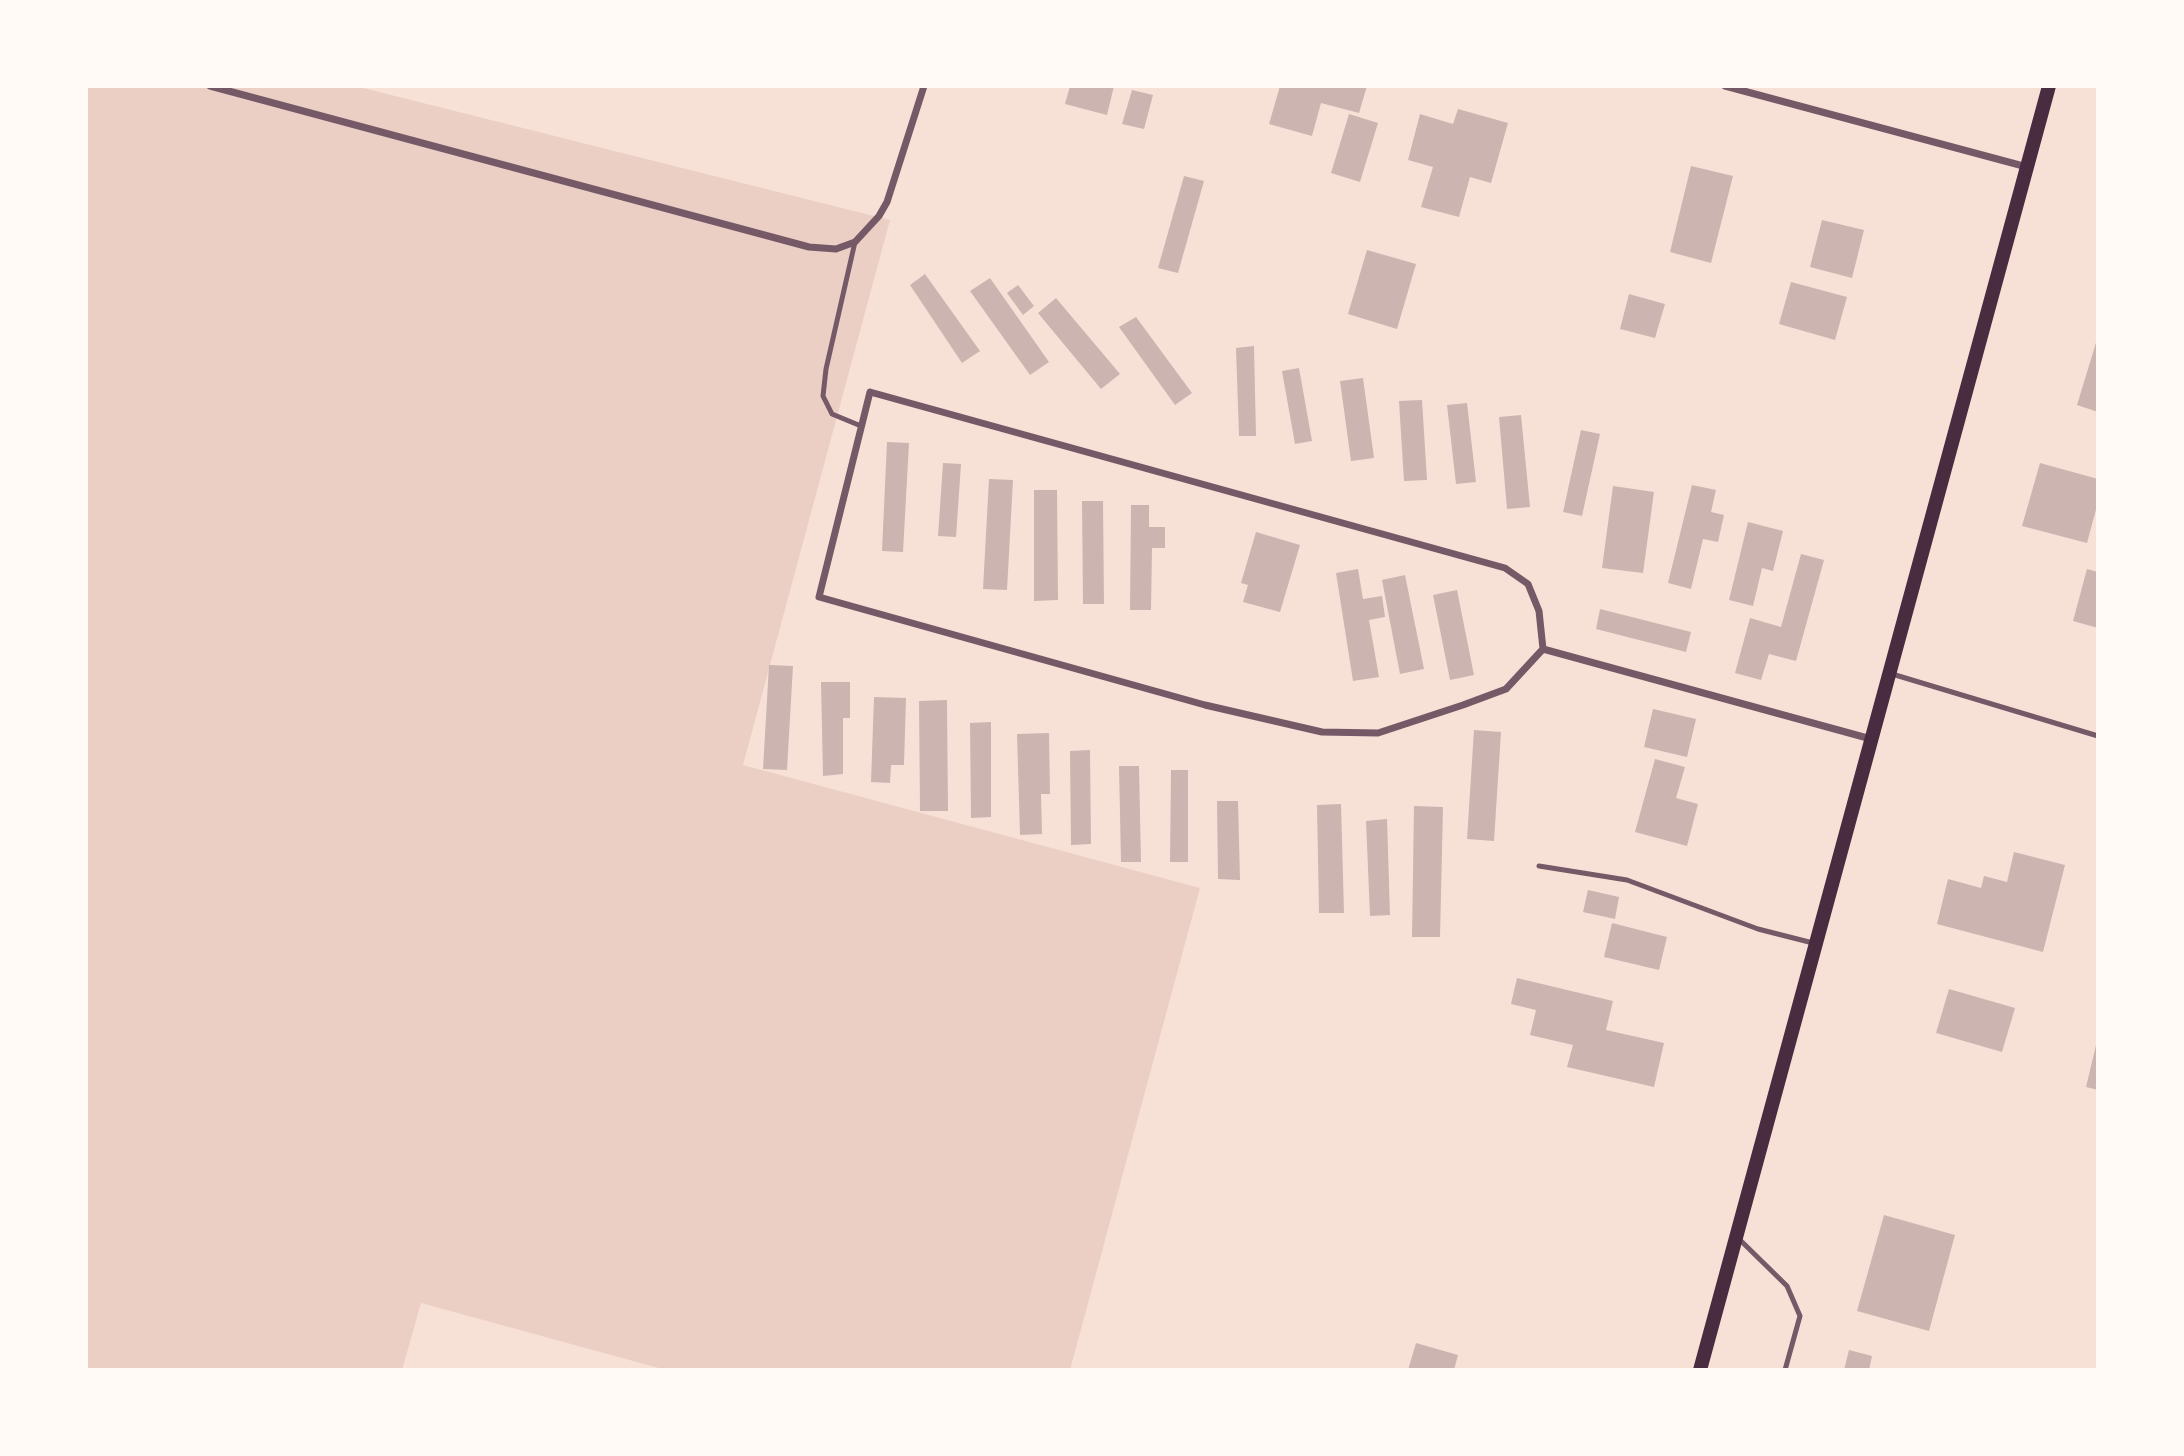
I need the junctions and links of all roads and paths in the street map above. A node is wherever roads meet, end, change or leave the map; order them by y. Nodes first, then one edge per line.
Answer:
1 (210, 86) edge
2 (924, 86) edge
3 (1724, 86) edge
4 (2049, 86) edge
5 (2027, 167) junction
6 (855, 242) junction
7 (861, 425) junction
8 (1544, 649) junction
9 (1889, 673) junction
10 (2098, 736) edge
11 (1872, 739) junction
12 (1539, 866) dead end
13 (1816, 944) junction
14 (1737, 1236) junction
15 (1700, 1370) edge
16 (1785, 1370) edge

1 - 6 street
2 - 6 street
3 - 5 street
4 - 5 main road
5 - 9 main road
6 - 7 lane
7 - 8 street
7 - 8 street
8 - 11 street
9 - 10 lane
9 - 11 main road
11 - 13 main road
12 - 13 lane
13 - 14 main road
14 - 15 main road
14 - 16 lane

